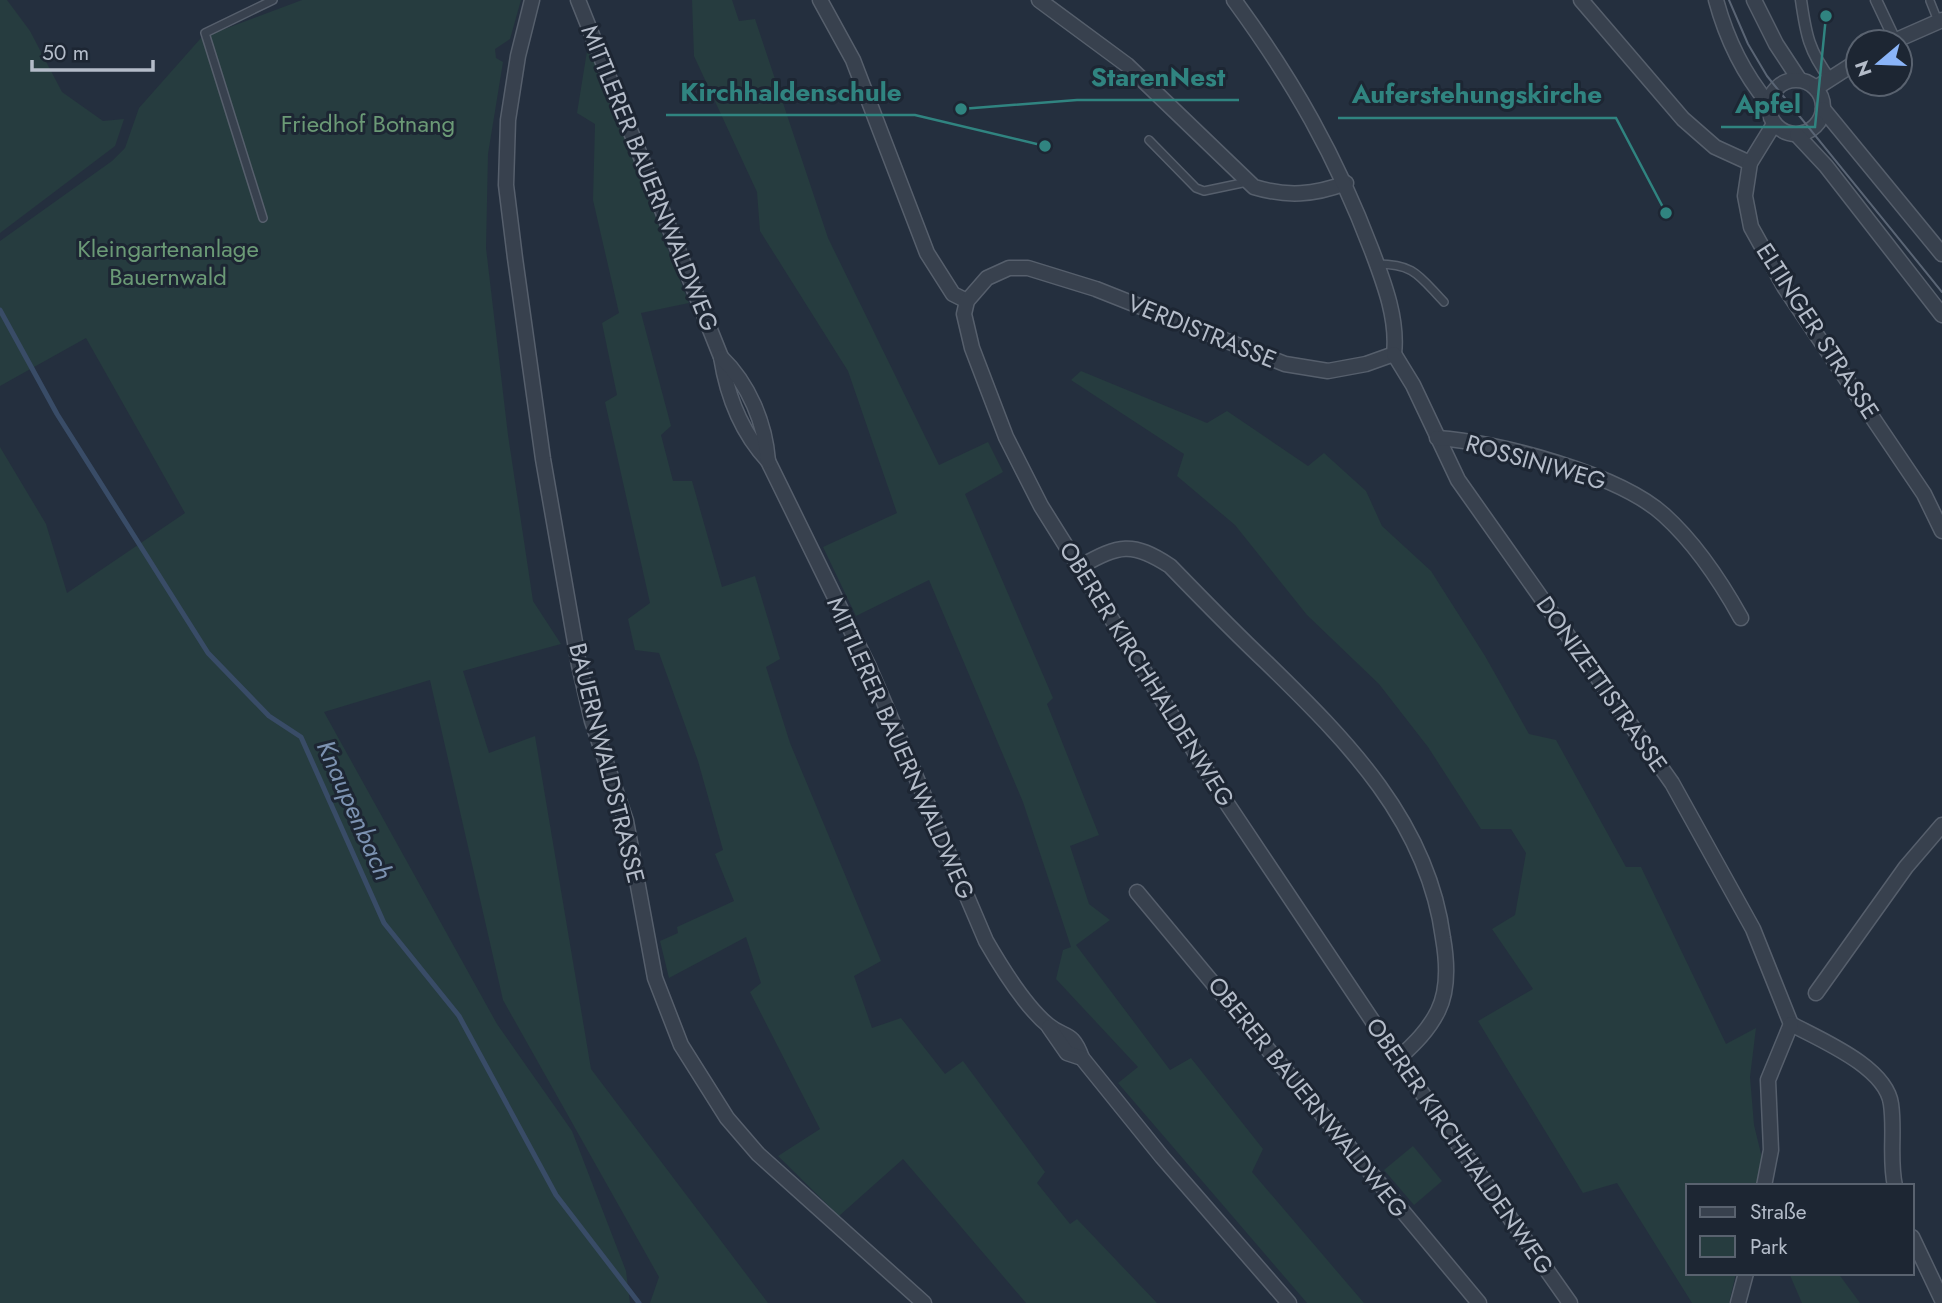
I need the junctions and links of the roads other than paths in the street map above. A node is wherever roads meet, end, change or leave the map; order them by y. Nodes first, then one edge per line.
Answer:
1 (273, 0) edge
2 (532, 0) edge
3 (578, 0) edge
4 (820, 0) edge
5 (1039, 0) edge
6 (1234, 0) edge
7 (1581, 0) edge
8 (1716, 0) edge
9 (1755, 0) edge
10 (1801, 0) edge
11 (1877, 0) edge
12 (1930, 1) edge
13 (1940, 21) edge
14 (1888, 28) edge
15 (1914, 32) edge
16 (1844, 70) edge
17 (1799, 79) junction
18 (1830, 79) junction
19 (1816, 88) junction
20 (1768, 103) junction
21 (1823, 109) junction
22 (1774, 124) junction
23 (1797, 135) junction
24 (1149, 140) dead end
25 (1749, 163) junction
26 (1248, 181) junction
27 (1346, 183) junction
28 (263, 218) dead end
29 (1942, 254) edge
30 (1377, 264) junction
31 (967, 301) junction
32 (1444, 302) dead end
33 (1942, 315) edge
34 (1394, 354) junction
35 (721, 357) junction
36 (748, 392) junction
37 (732, 398) junction
38 (759, 418) junction
39 (742, 426) junction
40 (1437, 438) junction
41 (768, 461) junction
42 (1942, 531) edge
43 (1081, 566) junction
44 (1741, 618) dead end
45 (1942, 825) edge
46 (1137, 892) dead end
47 (1816, 993) dead end
48 (1791, 1024) junction
49 (1398, 1059) junction
50 (1764, 1184) edge
51 (1895, 1184) edge
52 (1914, 1241) edge
53 (1745, 1275) edge
54 (1942, 1300) edge
55 (924, 1303) edge
56 (1289, 1303) edge
57 (1479, 1303) edge
58 (1570, 1303) edge
59 (1738, 1303) edge

1 - 28 lane
2 - 55 street, BAUERNWALDSTRASSE
3 - 35 street, MITTLERER BAUERNWALDWEG
4 - 31 street
5 - 26 street
6 - 27 street
7 - 25 street
8 - 20 street
9 - 17 street
10 - 18 street
11 - 14 street
12 - 13 lane
13 - 15 street
16 - 18 street
17 - 19 street
17 - 20 street
18 - 19 street
19 - 21 street
20 - 22 street
21 - 23 street
21 - 29 street
22 - 23 street
22 - 25 street, ELTINGER STRASSE
23 - 33 street
24 - 26 lane
25 - 42 street, ELTINGER STRASSE
26 - 27 street
27 - 30 street
30 - 32 lane
30 - 34 street
31 - 34 street, VERDISTRASSE
31 - 43 street, OBERER KIRCHHALDENWEG
34 - 40 street, DONIZETTISTRASSE
35 - 36 street, MITTLERER BAUERNWALDWEG
35 - 37 street, MITTLERER BAUERNWALDWEG
36 - 37 street
36 - 38 street, MITTLERER BAUERNWALDWEG
37 - 39 street, MITTLERER BAUERNWALDWEG
38 - 39 street
38 - 41 street, MITTLERER BAUERNWALDWEG
39 - 41 street, MITTLERER BAUERNWALDWEG
40 - 44 street, ROSSINIWEG
40 - 48 street, DONIZETTISTRASSE
41 - 56 street, MITTLERER BAUERNWALDWEG
43 - 49 street, OBERER KIRCHHALDENWEG
43 - 49 street
45 - 47 street
46 - 57 street, OBERER BAUERNWALDWEG
48 - 50 street
48 - 51 street
49 - 58 street, OBERER KIRCHHALDENWEG
52 - 54 street
53 - 59 street

